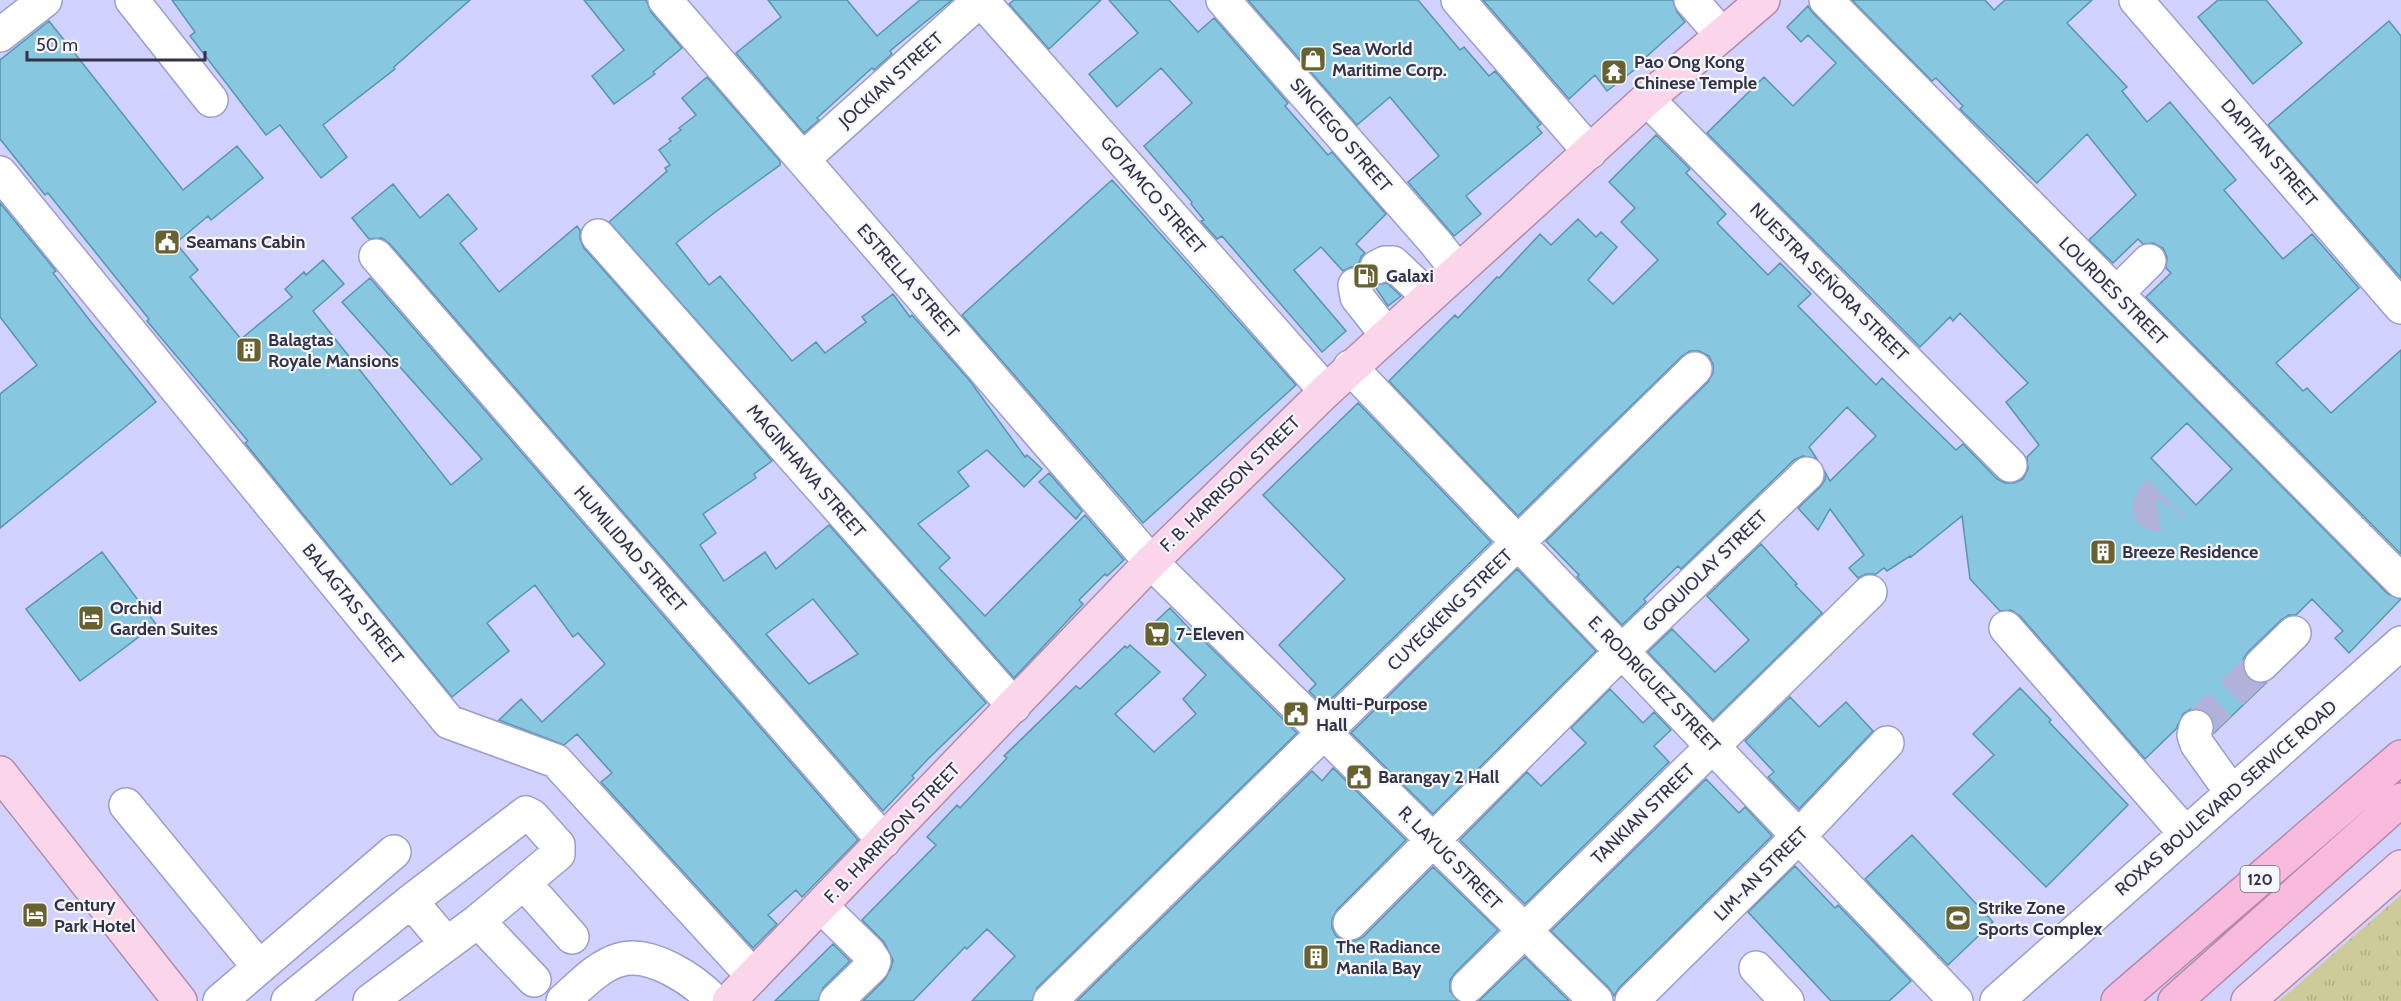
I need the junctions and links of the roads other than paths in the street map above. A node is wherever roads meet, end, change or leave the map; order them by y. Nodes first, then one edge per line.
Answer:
1 (44, 0) edge
2 (132, 0) edge
3 (665, 0) edge
4 (980, 0) edge
5 (1223, 0) edge
6 (1458, 0) edge
7 (1690, 0) edge
8 (1763, 0) edge
9 (1826, 0) edge
10 (2136, 0) edge
11 (0, 35) edge
12 (1722, 36) junction
13 (1647, 99) junction
14 (211, 100) dead end
15 (1590, 152) junction
16 (803, 159) junction
17 (0, 173) edge
18 (598, 236) dead end
19 (376, 256) dead end
20 (2149, 261) dead end
21 (1458, 271) junction
22 (2112, 289) junction
23 (1429, 297) junction
24 (2401, 307) edge
25 (1387, 335) junction
26 (1350, 368) junction
27 (1695, 369) dead end
28 (1326, 391) junction
29 (2010, 465) dead end
30 (1807, 474) dead end
31 (1518, 543) junction
32 (1151, 562) junction
33 (2401, 581) edge
34 (1870, 592) dead end
35 (2006, 628) dead end
36 (2294, 633) dead end
37 (2401, 643) edge
38 (1622, 651) junction
39 (2261, 665) tunnel mouth
40 (1014, 706) junction
41 (2196, 727) dead end
42 (1324, 733) junction
43 (1887, 743) dead end
44 (1712, 746) junction
45 (2401, 757) edge
46 (0, 773) edge
47 (2232, 793) junction
48 (2401, 800) edge
49 (126, 805) dead end
50 (2186, 834) junction
51 (1800, 835) junction
52 (1432, 840) junction
53 (884, 841) junction
54 (394, 852) dead end
55 (2401, 867) edge
56 (524, 883) junction
57 (411, 901) junction
58 (821, 906) junction
59 (478, 921) junction
60 (1350, 923) dead end
61 (1523, 931) junction
62 (572, 937) dead end
63 (446, 943) junction
64 (259, 967) junction
65 (1756, 968) dead end
66 (753, 976) junction
67 (534, 980) dead end
68 (1468, 986) dead end
69 (180, 1001) edge
70 (219, 1001) edge
71 (288, 1001) edge
72 (370, 1001) edge
73 (563, 1001) edge
74 (714, 1001) edge
75 (729, 1001) edge
76 (836, 1001) edge
77 (1050, 1001) edge
78 (1596, 1001) edge
79 (1632, 1001) edge
80 (1787, 1001) edge
81 (1956, 1001) edge
82 (1997, 1001) edge
83 (2118, 1001) edge
84 (2175, 1001) edge
85 (2248, 1001) edge

1 - 11 street
2 - 14 street
3 - 16 street, ESTRELLA STREET
4 - 16 street, JOCKIAN STREET
4 - 28 street, GOTAMCO STREET
5 - 21 street, SINCIEGO STREET
6 - 15 street
7 - 12 street
8 - 12 main road, F. B. HARRISON STREET
9 - 22 street, LOURDES STREET
10 - 24 street, DAPITAN STREET
12 - 13 main road, F. B. HARRISON STREET
13 - 15 main road, F. B. HARRISON STREET
13 - 29 street, NUESTRA SEÑORA STREET
15 - 21 main road, F. B. HARRISON STREET
16 - 32 street, ESTRELLA STREET
17 - 66 street, BALAGTAS STREET
18 - 40 street, MAGINHAWA STREET
19 - 53 street, HUMILIDAD STREET
20 - 22 street
21 - 23 main road, F. B. HARRISON STREET
22 - 33 street, LOURDES STREET
23 - 25 main road, F. B. HARRISON STREET
23 - 25 street
25 - 26 main road, F. B. HARRISON STREET
26 - 28 main road, F. B. HARRISON STREET
26 - 31 street, E. RODRIGUEZ STREET
27 - 31 street, CUYEGKENG STREET
28 - 32 main road, F. B. HARRISON STREET
30 - 38 street, GOQUIOLAY STREET
31 - 38 street, E. RODRIGUEZ STREET
31 - 42 street, CUYEGKENG STREET
32 - 40 main road, F. B. HARRISON STREET
32 - 42 street, R. LAYUG STREET
34 - 44 street, TANKIAN STREET
35 - 50 street
36 - 39 street
37 - 47 street, ROXAS BOULEVARD SERVICE ROAD
38 - 44 street, E. RODRIGUEZ STREET
38 - 52 street, GOQUIOLAY STREET
40 - 53 main road, F. B. HARRISON STREET
41 - 47 street
42 - 52 street, R. LAYUG STREET
42 - 77 street, CUYEGKENG STREET
43 - 51 street, LIM-AN STREET
44 - 51 street, E. RODRIGUEZ STREET
44 - 61 street, TANKIAN STREET
45 - 83 highway, 120
46 - 69 main road
47 - 50 street, ROXAS BOULEVARD SERVICE ROAD
48 - 84 highway, 120
49 - 64 street
50 - 82 street, ROXAS BOULEVARD SERVICE ROAD
51 - 79 street, LIM-AN STREET
51 - 81 street, E. RODRIGUEZ STREET
52 - 60 street, GOQUIOLAY STREET
52 - 61 street, R. LAYUG STREET
53 - 58 main road, F. B. HARRISON STREET
54 - 64 street
55 - 85 main road
56 - 57 street
56 - 59 street
56 - 62 street
57 - 63 street
57 - 71 street
58 - 66 main road, F. B. HARRISON STREET
58 - 76 street
59 - 63 street
59 - 67 street
61 - 68 street, TANKIAN STREET
61 - 78 street, R. LAYUG STREET
63 - 72 street
64 - 70 street
65 - 80 street
66 - 75 main road, F. B. HARRISON STREET
73 - 74 street

